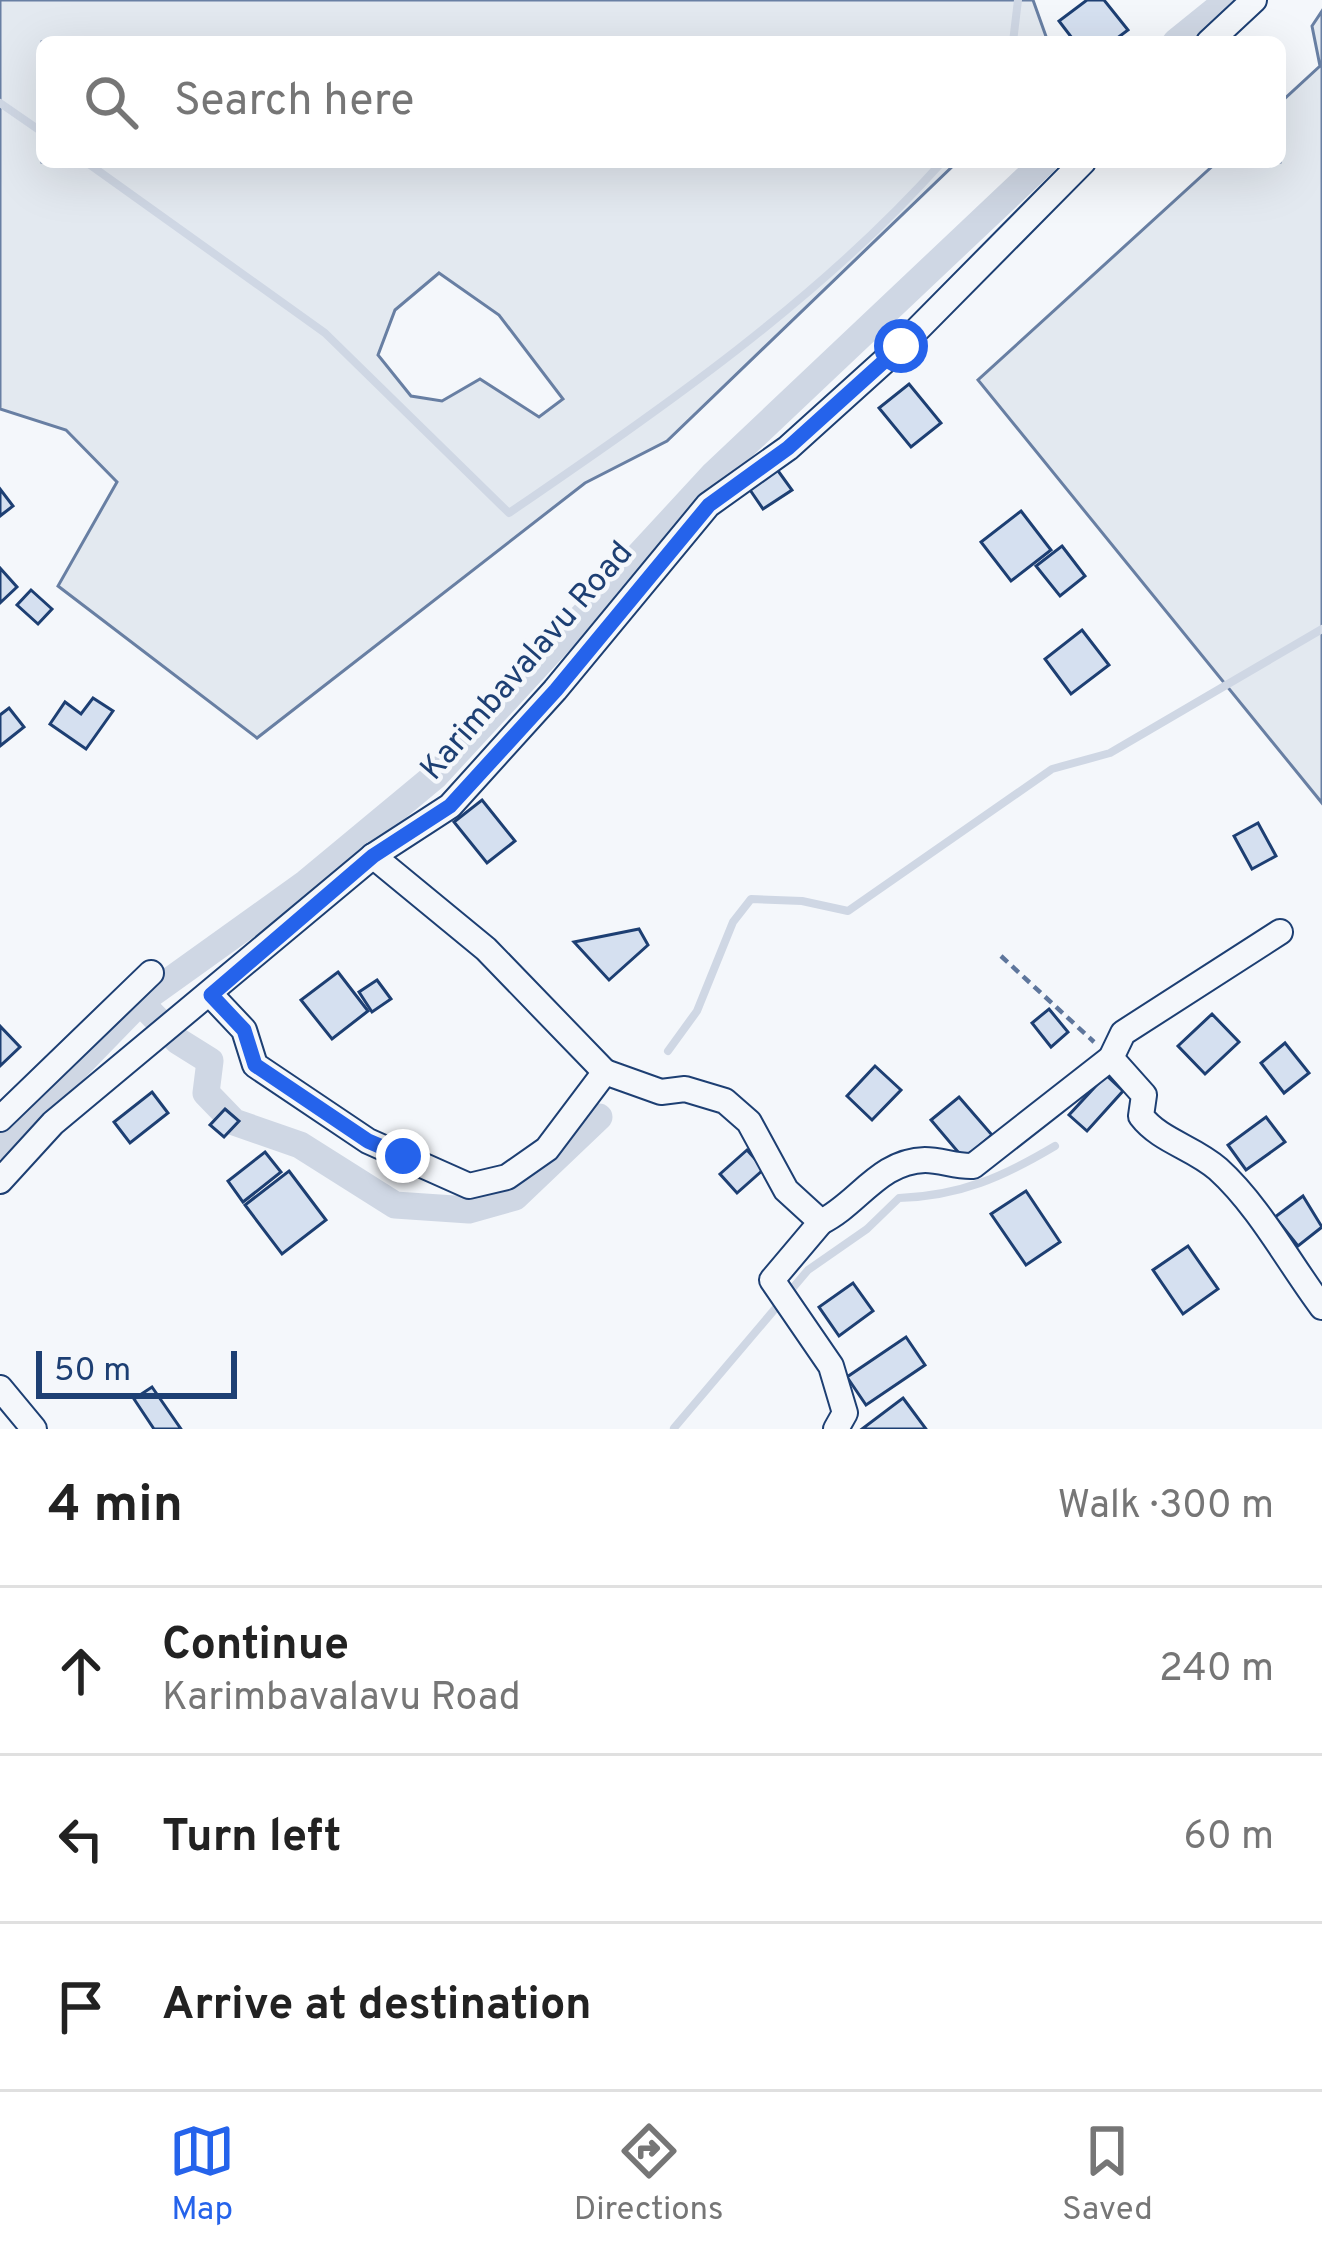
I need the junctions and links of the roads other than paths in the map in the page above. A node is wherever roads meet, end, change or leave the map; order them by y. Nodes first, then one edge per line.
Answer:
1 (1254, 0) edge
2 (1216, 36) edge
3 (1077, 168) edge
4 (373, 856) junction
5 (1280, 932) dead end
6 (151, 973) dead end
7 (211, 995) junction
8 (1111, 1058) junction
9 (605, 1072) junction
10 (0, 1119) edge
11 (0, 1181) edge
12 (821, 1222) junction
13 (1322, 1307) edge
14 (0, 1388) edge
15 (34, 1429) edge
16 (836, 1429) edge

1 - 2 street
3 - 4 street, Karimbavalavu Road
4 - 7 street, Karimbavalavu Road
4 - 9 street
5 - 8 street
6 - 10 street
7 - 9 street
7 - 11 street, Karimbavalavu Road
8 - 12 street
8 - 13 street
9 - 12 street
12 - 16 street
14 - 15 street

